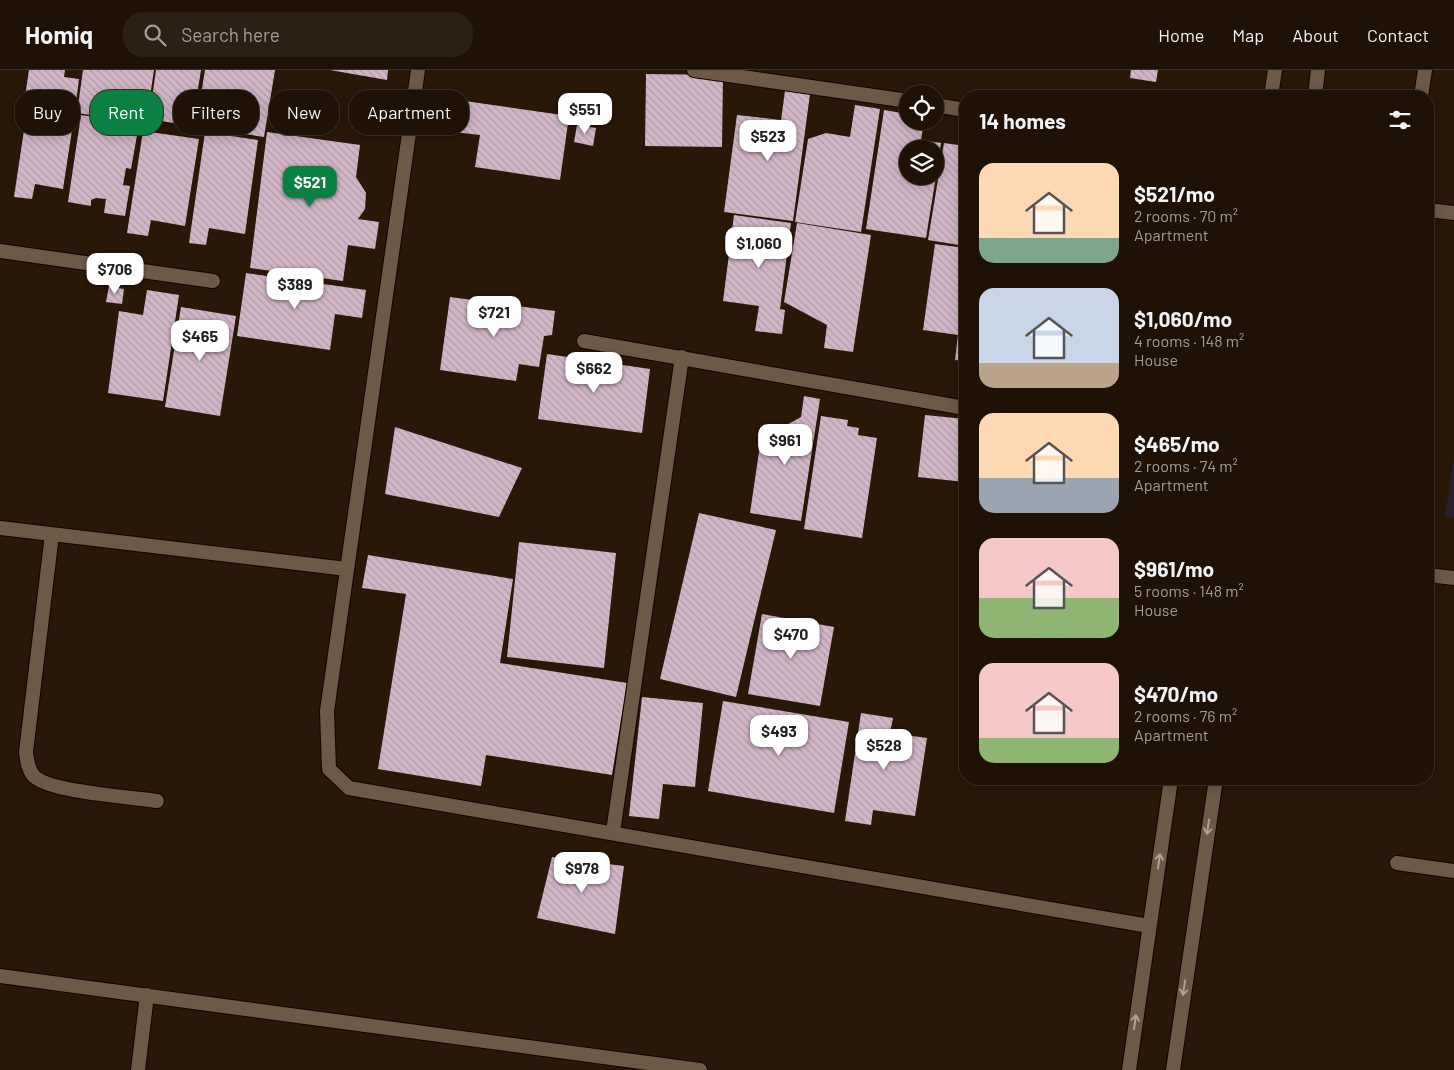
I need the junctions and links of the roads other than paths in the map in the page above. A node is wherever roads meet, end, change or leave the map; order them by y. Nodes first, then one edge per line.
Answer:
1 (418, 70) edge
2 (694, 70) edge
3 (1274, 70) edge
4 (1318, 70) edge
5 (1425, 70) edge
6 (1272, 90) edge
7 (1316, 90) edge
8 (1422, 90) edge
9 (899, 100) edge
10 (944, 106) edge
11 (959, 109) edge
12 (1434, 211) edge
13 (1454, 213) edge
14 (0, 251) edge
15 (213, 281) dead end
16 (584, 341) dead end
17 (682, 356) junction
18 (959, 407) edge
19 (0, 528) edge
20 (52, 534) junction
21 (347, 569) junction
22 (1434, 576) edge
23 (1454, 578) edge
24 (1170, 785) edge
25 (1215, 785) edge
26 (157, 801) dead end
27 (612, 832) junction
28 (1398, 863) dead end
29 (1454, 871) edge
30 (1149, 926) junction
31 (0, 976) edge
32 (147, 995) junction
33 (138, 1070) edge
34 (700, 1070) edge
35 (1129, 1070) edge
36 (1173, 1070) edge

1 - 21 street
2 - 9 street
3 - 6 street
4 - 7 street
5 - 8 street
10 - 11 street
12 - 13 street
14 - 15 street
16 - 17 street
17 - 18 street
17 - 27 street
19 - 20 street
20 - 21 street
20 - 26 street
21 - 27 street
22 - 23 street
30 -> 24 street
25 -> 36 street
27 - 30 street
28 - 29 street
35 -> 30 street
31 - 32 street
32 - 33 street
32 - 34 street

